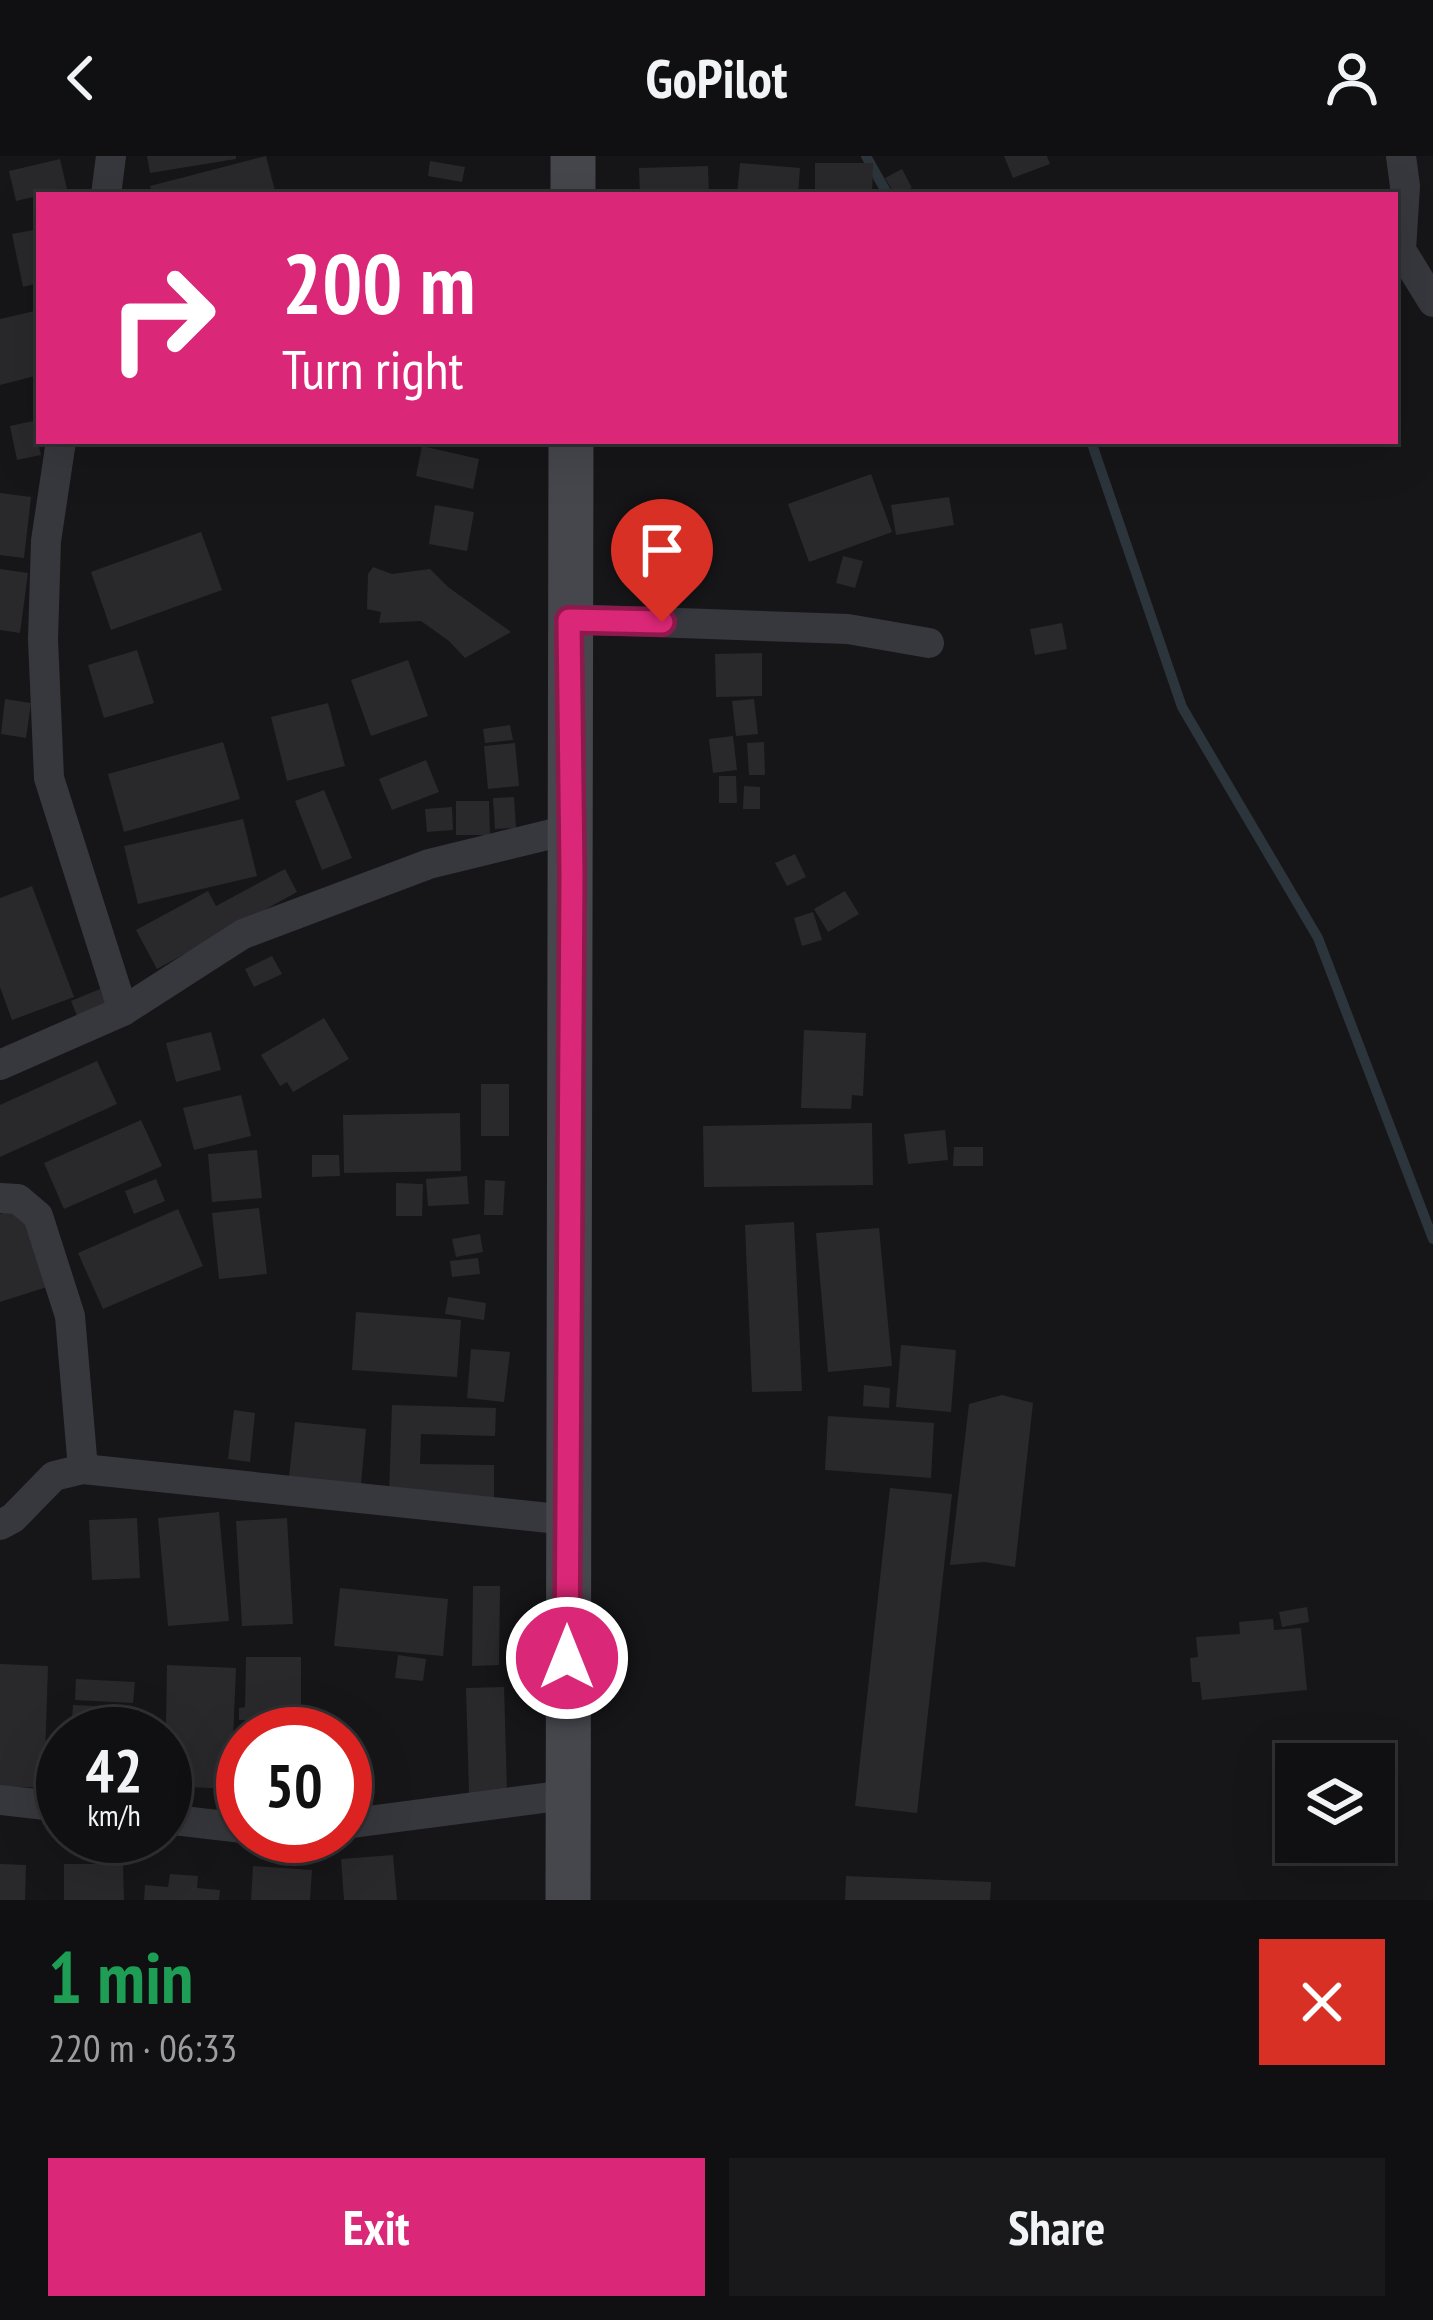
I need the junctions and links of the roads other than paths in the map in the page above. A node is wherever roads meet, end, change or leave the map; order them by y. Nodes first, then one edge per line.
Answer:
1 (111, 156) edge
2 (573, 156) edge
3 (1401, 156) edge
4 (106, 192) edge
5 (573, 192) edge
6 (1433, 302) edge
7 (61, 444) edge
8 (571, 444) edge
9 (569, 620) junction
10 (929, 643) dead end
11 (572, 829) junction
12 (123, 1011) junction
13 (0, 1065) edge
14 (0, 1198) edge
15 (83, 1469) junction
16 (568, 1520) junction
17 (0, 1525) edge
18 (566, 1795) junction
19 (0, 1800) edge
20 (36, 1804) edge
21 (372, 1820) edge
22 (568, 1900) edge

1 - 4 street
2 - 5 main road
3 - 6 street
7 - 12 street
8 - 9 main road
9 - 10 street
9 - 11 main road
11 - 12 street
11 - 16 main road
12 - 13 street
14 - 15 street
15 - 16 street
15 - 17 street
16 - 18 main road
18 - 21 street
18 - 22 main road
19 - 20 street

